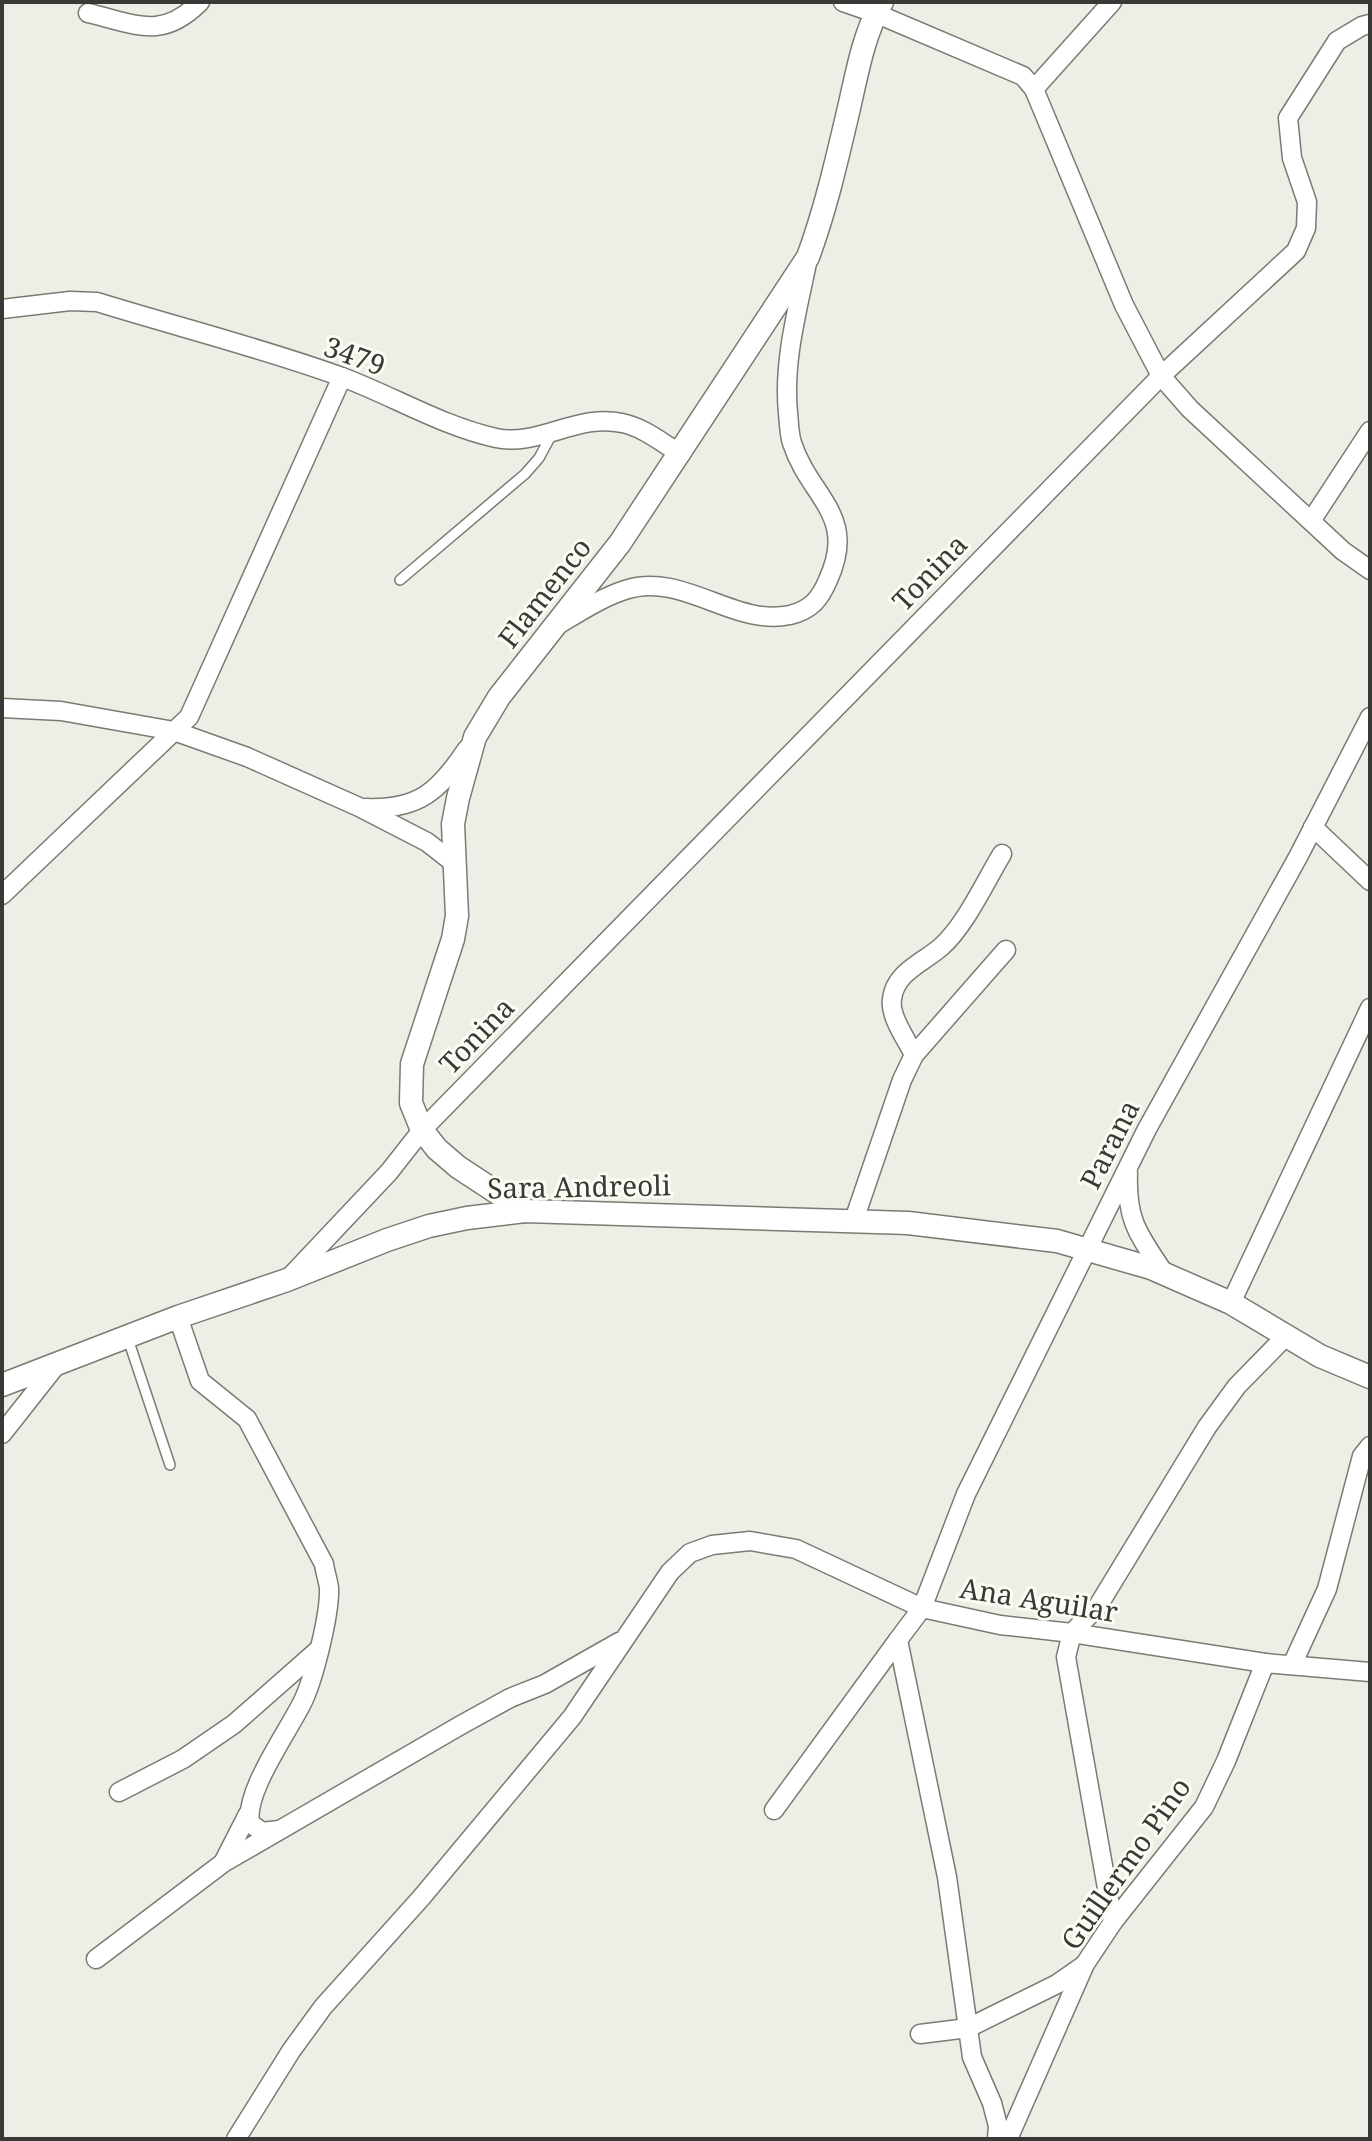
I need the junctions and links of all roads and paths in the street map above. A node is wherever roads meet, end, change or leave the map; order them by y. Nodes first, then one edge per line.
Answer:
1 (200, 2) edge
2 (843, 2) edge
3 (1112, 2) edge
4 (879, 8) edge
5 (88, 13) dead end
6 (1370, 24) edge
7 (1034, 89) junction
8 (808, 257) junction
9 (2, 309) edge
10 (1161, 376) junction
11 (342, 377) junction
12 (554, 431) junction
13 (1370, 431) edge
14 (681, 454) junction
15 (1311, 521) junction
16 (1370, 570) edge
17 (400, 580) dead end
18 (555, 626) junction
19 (2, 708) edge
20 (1370, 717) edge
21 (174, 731) junction
22 (475, 737) junction
23 (359, 807) junction
24 (1313, 827) junction
25 (1002, 854) dead end
26 (455, 864) junction
27 (1370, 881) edge
28 (2, 895) edge
29 (1006, 950) dead end
30 (1368, 1018) edge
31 (914, 1055) junction
32 (422, 1130) junction
33 (1128, 1167) junction
34 (525, 1211) junction
35 (854, 1220) junction
36 (1088, 1248) junction
37 (1166, 1276) junction
38 (287, 1280) junction
39 (1231, 1303) junction
40 (178, 1317) junction
41 (127, 1336) junction
42 (1285, 1337) junction
43 (60, 1361) junction
44 (1370, 1377) edge
45 (2, 1385) edge
46 (2, 1434) edge
47 (1370, 1446) edge
48 (170, 1465) dead end
49 (922, 1608) junction
50 (1072, 1633) junction
51 (625, 1639) junction
52 (898, 1640) junction
53 (317, 1651) junction
54 (1265, 1663) junction
55 (1292, 1665) junction
56 (1370, 1672) edge
57 (119, 1792) dead end
58 (774, 1810) dead end
59 (248, 1814) junction
60 (279, 1830) junction
61 (223, 1863) junction
62 (1113, 1922) junction
63 (96, 1959) dead end
64 (1085, 1964) junction
65 (968, 2028) junction
66 (920, 2034) dead end
67 (236, 2139) edge
68 (997, 2139) edge
69 (1008, 2139) edge

1 - 5 street
2 - 4 street
3 - 7 street
4 - 7 street
4 - 8 street, Flamenco
6 - 10 street, Tonina
7 - 10 street
8 - 14 street, Flamenco
8 - 18 street
9 - 11 street, 3479
10 - 15 street
10 - 32 street, Tonina
11 - 12 street, 3479
11 - 21 street
12 - 14 street, 3479
12 - 17 lane
13 - 15 street
14 - 18 street, Flamenco
15 - 16 street
18 - 22 street, Flamenco
19 - 21 street
20 - 24 street, Parana
21 - 23 street
21 - 28 street
22 - 23 street
22 - 26 street, Flamenco
23 - 26 street
24 - 27 street
24 - 33 street, Parana
25 - 31 street
26 - 32 street, Flamenco
29 - 31 street
30 - 39 street
31 - 35 street
32 - 34 street, Flamenco
32 - 38 street, Tonina
33 - 36 street, Parana
33 - 37 street
34 - 35 street, Sara Andreoli
34 - 38 street, Sara Andreoli
35 - 36 street, Sara Andreoli
36 - 37 street, Sara Andreoli
36 - 49 street, Parana
37 - 39 street, Sara Andreoli
38 - 40 street, Sara Andreoli
39 - 42 street, Sara Andreoli
40 - 41 street, Sara Andreoli
40 - 53 street
41 - 43 street, Sara Andreoli
41 - 48 lane
42 - 44 street, Sara Andreoli
42 - 50 street
43 - 45 street, Sara Andreoli
43 - 46 street
47 - 55 street
49 - 50 street, Ana Aguilar
49 - 51 street, Ana Aguilar
49 - 52 street, Parana
50 - 54 street, Ana Aguilar
50 - 62 street
51 - 60 street
51 - 67 street
52 - 58 street, Parana
52 - 65 street
53 - 57 street
53 - 59 street
54 - 55 street, Ana Aguilar
54 - 62 street, Guillermo Pino
55 - 56 street, Ana Aguilar
59 - 60 street
59 - 61 street
60 - 61 street
61 - 63 street
62 - 64 street, Guillermo Pino
64 - 65 street
64 - 69 street, Guillermo Pino
65 - 66 street
65 - 68 street

